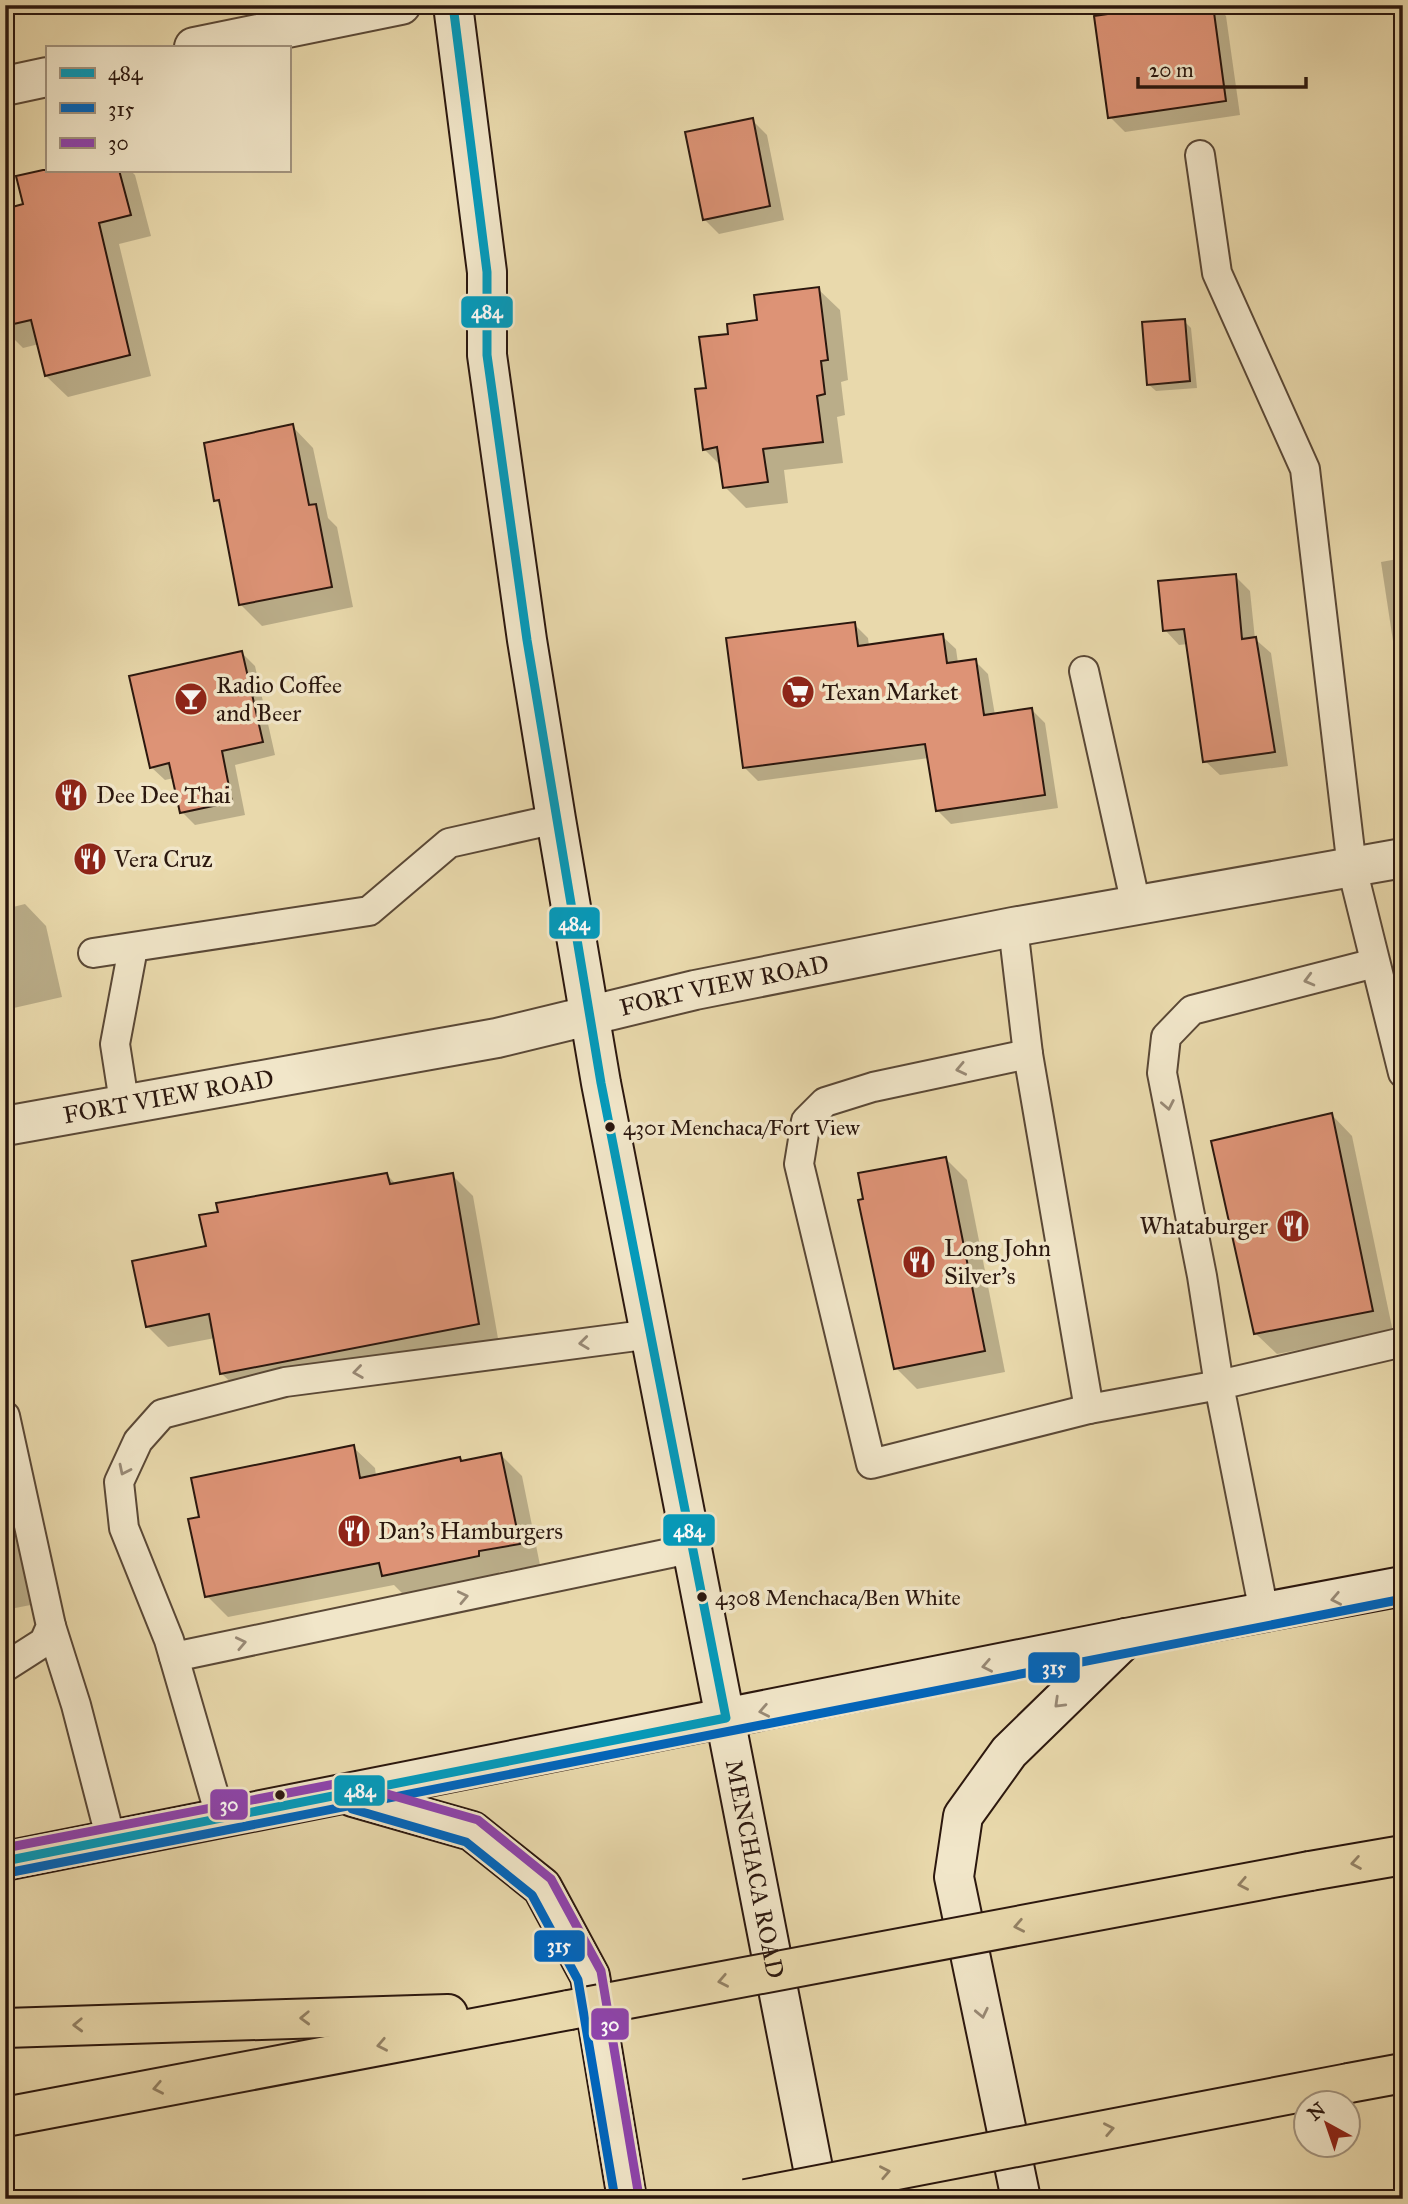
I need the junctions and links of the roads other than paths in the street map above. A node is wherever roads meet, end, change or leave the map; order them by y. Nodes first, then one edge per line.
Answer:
1 (401, 5) edge
2 (453, 5) edge
3 (199, 46) edge
4 (46, 77) edge
5 (5, 86) edge
6 (1200, 155) dead end
7 (1084, 671) dead end
8 (556, 819) junction
9 (1403, 858) edge
10 (1352, 868) junction
11 (1136, 905) junction
12 (1013, 927) junction
13 (132, 948) junction
14 (93, 953) dead end
15 (1375, 962) junction
16 (590, 1016) junction
17 (1028, 1054) junction
18 (1403, 1073) edge
19 (124, 1102) junction
20 (5, 1126) edge
21 (652, 1334) junction
22 (1403, 1342) edge
23 (1219, 1385) junction
24 (1089, 1409) junction
25 (5, 1416) edge
26 (694, 1548) junction
27 (1403, 1586) edge
28 (1264, 1612) junction
29 (51, 1626) junction
30 (1126, 1638) junction
31 (174, 1657) junction
32 (5, 1667) edge
33 (726, 1718) junction
34 (346, 1794) junction
35 (221, 1819) junction
36 (111, 1840) junction
37 (1403, 1855) edge
38 (5, 1861) edge
39 (569, 2010) junction
40 (5, 2028) edge
41 (1403, 2073) edge
42 (5, 2116) edge
43 (627, 2199) edge
44 (746, 2199) edge
45 (820, 2199) edge
46 (1021, 2199) edge

1 - 3 main road
2 - 8 main road, MENCHACA ROAD
4 - 5 main road
6 - 10 lane
7 - 11 lane
8 - 13 lane
8 - 16 main road, MENCHACA ROAD
9 - 10 main road, FORT VIEW ROAD
10 - 11 main road, FORT VIEW ROAD
10 - 15 lane
11 - 12 main road, FORT VIEW ROAD
12 - 16 main road, FORT VIEW ROAD
12 - 17 lane
13 - 14 lane
13 - 19 lane
15 - 18 lane
15 -> 23 lane
16 - 19 main road, FORT VIEW ROAD
16 - 21 main road, MENCHACA ROAD
17 - 24 lane
17 -> 24 lane
19 - 20 main road, FORT VIEW ROAD
21 - 26 main road, MENCHACA ROAD
21 -> 31 lane
22 - 23 lane
23 - 24 lane
23 - 28 lane
25 - 29 lane
31 -> 26 lane
26 - 33 main road, MENCHACA ROAD
27 -> 28 main road
28 - 30 main road
29 - 32 lane
29 - 36 lane
30 -> 33 main road
30 -> 46 main road
31 - 35 lane
33 - 34 main road
33 - 45 main road, MENCHACA ROAD
34 - 35 main road
34 - 43 main road
35 - 36 main road
36 - 38 main road
37 -> 39 highway, bridge
39 -> 40 highway
39 -> 42 highway
44 -> 41 highway, bridge

